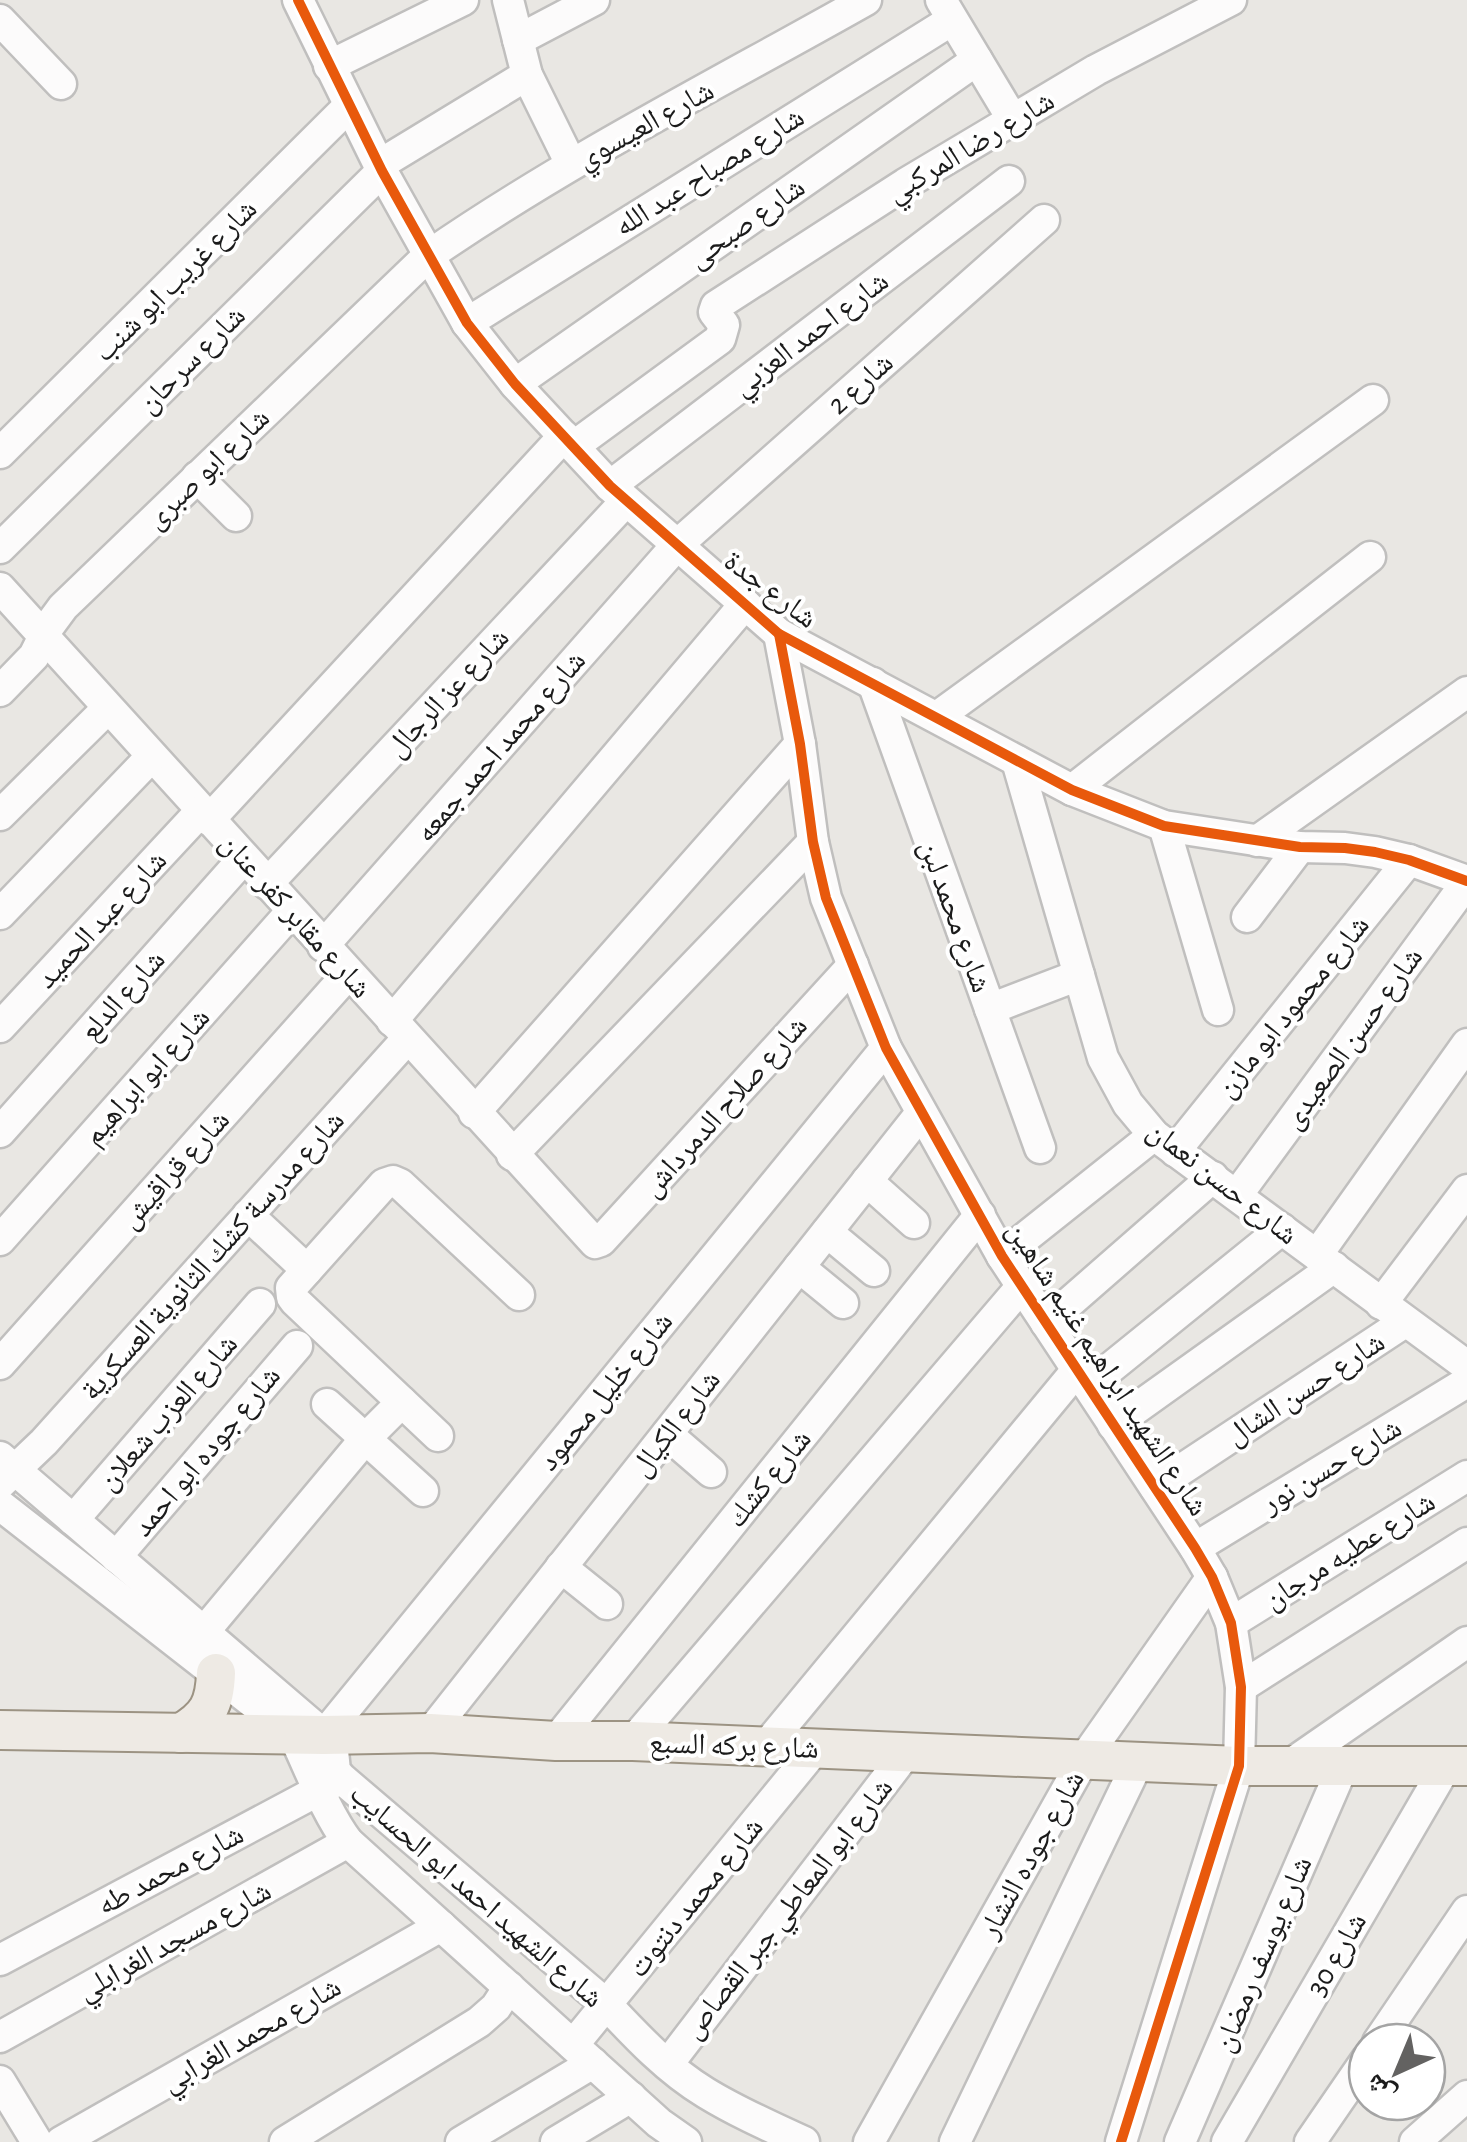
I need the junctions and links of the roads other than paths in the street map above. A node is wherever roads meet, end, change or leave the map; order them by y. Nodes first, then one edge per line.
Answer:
1 (462, 0) edge
2 (508, 0) edge
3 (594, 0) edge
4 (866, 0) edge
5 (1231, 0) edge
6 (304, 2) edge
7 (947, 10) edge
8 (0, 20) edge
9 (518, 40) junction
10 (977, 60) junction
11 (330, 66) junction
12 (528, 76) junction
13 (60, 84) dead end
14 (349, 106) junction
15 (1013, 120) junction
16 (571, 164) junction
17 (381, 168) junction
18 (1009, 180) dead end
19 (1044, 220) dead end
20 (428, 256) junction
21 (716, 306) joint
22 (467, 323) junction
23 (514, 384) junction
24 (1373, 400) dead end
25 (569, 441) junction
26 (0, 453) edge
27 (197, 477) junction
28 (618, 493) junction
29 (236, 516) dead end
30 (676, 546) junction
31 (0, 548) edge
32 (1370, 557) dead end
33 (0, 588) edge
34 (745, 604) junction
35 (779, 634) junction
36 (44, 636) junction
37 (873, 683) junction
38 (0, 691) edge
39 (1467, 692) edge
40 (108, 708) junction
41 (937, 717) junction
42 (800, 744) junction
43 (152, 756) junction
44 (1017, 760) junction
45 (1072, 790) junction
46 (0, 815) edge
47 (205, 815) junction
48 (1164, 826) junction
49 (1257, 841) junction
50 (813, 842) junction
51 (1300, 847) junction
52 (244, 858) junction
53 (1409, 860) junction
54 (1467, 882) edge
55 (268, 884) junction
56 (292, 911) junction
57 (0, 914) edge
58 (1248, 917) dead end
59 (323, 946) junction
60 (853, 964) junction
61 (348, 974) junction
62 (1079, 975) junction
63 (990, 1009) junction
64 (1218, 1010) dead end
65 (0, 1027) edge
66 (399, 1030) junction
67 (1467, 1044) edge
68 (886, 1048) junction
69 (474, 1113) junction
70 (921, 1113) junction
71 (0, 1132) edge
72 (1164, 1143) junction
73 (1040, 1148) dead end
74 (512, 1155) junction
75 (867, 1181) junction
76 (1225, 1186) junction
77 (1467, 1190) edge
78 (980, 1214) junction
79 (248, 1215) junction
80 (914, 1224) dead end
81 (1282, 1228) junction
82 (826, 1232) junction
83 (0, 1240) edge
84 (592, 1242) joint
85 (1002, 1256) junction
86 (1325, 1261) junction
87 (799, 1267) junction
88 (307, 1270) junction
89 (874, 1271) dead end
90 (1022, 1286) junction
91 (519, 1295) dead end
92 (843, 1303) dead end
93 (260, 1304) dead end
94 (1394, 1313) junction
95 (1046, 1323) junction
96 (297, 1346) dead end
97 (0, 1364) edge
98 (1467, 1366) edge
99 (1082, 1378) junction
100 (1467, 1382) edge
101 (402, 1402) junction
102 (327, 1404) dead end
103 (1114, 1425) junction
104 (666, 1434) junction
105 (438, 1436) dead end
106 (365, 1439) junction
107 (5, 1470) edge
108 (712, 1472) dead end
109 (1467, 1476) edge
110 (1155, 1487) junction
111 (423, 1491) dead end
112 (0, 1505) edge
113 (73, 1520) junction
114 (1467, 1543) edge
115 (1195, 1548) junction
116 (116, 1557) junction
117 (561, 1567) junction
118 (1212, 1577) junction
119 (607, 1604) dead end
120 (1231, 1623) junction
121 (1467, 1642) edge
122 (202, 1653) junction
123 (1241, 1688) junction
124 (2, 1731) edge
125 (430, 1732) junction
126 (181, 1733) junction
127 (308, 1734) junction
128 (556, 1740) junction
129 (632, 1741) junction
130 (766, 1746) junction
131 (816, 1748) junction
132 (907, 1752) junction
133 (1084, 1760) junction
134 (1138, 1762) junction
135 (1239, 1766) junction
136 (1288, 1766) junction
137 (1343, 1766) junction
138 (1456, 1766) edge
139 (330, 1784) junction
140 (348, 1842) junction
141 (437, 1861) junction
142 (407, 1896) junction
143 (1467, 1911) edge
144 (441, 1926) junction
145 (520, 1931) junction
146 (0, 1960) edge
147 (498, 1978) junction
148 (607, 2005) junction
149 (1392, 2022) edge
150 (0, 2037) edge
151 (583, 2054) junction
152 (668, 2064) junction
153 (0, 2081) edge
154 (1347, 2088) edge
155 (703, 2092) junction
156 (631, 2096) junction
157 (1467, 2096) edge
158 (10, 2121) edge
159 (747, 2130) edge
160 (680, 2138) edge
161 (37, 2142) edge
162 (61, 2142) edge
163 (285, 2142) edge
164 (462, 2142) edge
165 (556, 2142) edge
166 (804, 2142) edge
167 (869, 2142) edge
168 (955, 2142) edge
169 (1121, 2142) edge
170 (1180, 2142) edge
171 (1227, 2142) edge
172 (1310, 2142) edge
173 (1415, 2142) edge

1 - 11 street
2 - 9 street
3 - 9 street
4 - 16 street, شارع العيسوي
5 - 15 street, شارع رضا المركبي
6 - 11 street, شارع جدة
7 - 10 street
7 - 22 street, شارع مصباح عبد الله
8 - 13 street
9 - 12 street
10 - 15 street
10 - 23 street, شارع صبحى
11 - 14 street, شارع جدة
12 - 16 street
12 - 17 street, شارع سرحان
14 - 17 street, شارع جدة
14 - 26 street, شارع غريب ابو شنب
15 - 21 street, شارع رضا المركبي
16 - 20 street, شارع العيسوي
17 - 20 street, شارع جدة
17 - 31 street, شارع سرحان
18 - 28 street, شارع احمد العزبي
19 - 30 street, شارع 2
20 - 22 street, شارع جدة
20 - 27 street, شارع ابو صبرى
21 - 25 street, شارع عبد الحميد
22 - 23 street, شارع جدة
23 - 25 street, شارع جدة
24 - 41 street
25 - 28 street, شارع جدة
25 - 47 street, شارع عبد الحميد
27 - 29 street
27 - 36 street, شارع ابو صبرى
28 - 30 street, شارع جدة
28 - 55 street, شارع عز الرجال
30 - 34 street, شارع جدة
30 - 59 street, شارع محمد احمد جمعه
32 - 45 street
33 - 36 street, شارع مقابر كفر عنان
34 - 35 street, شارع جدة
34 - 66 street, شارع مدرسة كشك الثانوية العسكرية
35 - 37 street, شارع جدة
35 - 42 street, شارع الشهيد ابراهيم غنيم شاهين
36 - 38 street, شارع ابو صبرى
36 - 40 street, شارع مقابر كفر عنان
37 - 41 street, شارع جدة
37 - 63 street, شارع محمد لبن
39 - 49 street
40 - 43 street, شارع مقابر كفر عنان
40 - 46 street
41 - 44 street, شارع جدة
42 - 50 street, شارع الشهيد ابراهيم غنيم شاهين
42 - 69 street
43 - 47 street, شارع مقابر كفر عنان
43 - 57 street
44 - 45 street, شارع جدة
44 - 62 street, شارع حسن نعمان
45 - 48 street, شارع جدة
47 - 52 street, شارع مقابر كفر عنان
47 - 65 street, شارع عبد الحميد
48 - 49 street, شارع جدة
48 - 64 street
49 - 51 street, شارع جدة
50 - 60 street, شارع الشهيد ابراهيم غنيم شاهين
50 - 74 street
51 - 53 street, شارع جدة
51 - 58 street
52 - 55 street, شارع مقابر كفر عنان
52 - 71 street, شارع الدلع
53 - 54 street, شارع جدة
53 - 72 street, شارع محمود ابو مازن
54 - 76 street, شارع حسن الصعيدى
55 - 56 street, شارع مقابر كفر عنان
56 - 59 street, شارع مقابر كفر عنان
56 - 83 street, شارع ابو ابراهيم
59 - 61 street, شارع مقابر كفر عنان
60 - 68 street, شارع الشهيد ابراهيم غنيم شاهين
60 - 84 street, شارع صلاح الدمرداش
61 - 66 street, شارع مقابر كفر عنان
61 - 97 street, شارع قراقيش
62 - 63 street
62 - 72 street, شارع حسن نعمان
63 - 73 street, شارع محمد لبن
66 - 69 street, شارع مقابر كفر عنان
66 - 79 street, شارع مدرسة كشك الثانوية العسكرية
67 - 86 street
68 - 70 street, شارع الشهيد ابراهيم غنيم شاهين
68 - 127 street, شارع خليل محمود
69 - 74 street, شارع مقابر كفر عنان
70 - 75 street, شارع الكيال
70 - 78 street, شارع الشهيد ابراهيم غنيم شاهين
72 - 76 street, شارع حسن نعمان
72 - 85 street, شارع محمود ابو مازن
74 - 84 street, شارع مقابر كفر عنان
75 - 80 street
75 - 82 street, شارع الكيال
76 - 81 street, شارع حسن نعمان
76 - 95 street, شارع حسن الصعيدى
77 - 94 street, شارع حسن الشال
78 - 85 street, شارع الشهيد ابراهيم غنيم شاهين
78 - 128 street, شارع كشك
79 - 88 street
79 - 107 street, شارع مدرسة كشك الثانوية العسكرية
81 - 86 street, شارع حسن نعمان
81 - 99 street
82 - 87 street, شارع الكيال
82 - 89 street
85 - 90 street, شارع الشهيد ابراهيم غنيم شاهين
86 - 94 street, شارع حسن نعمان
86 - 103 street
87 - 92 street
87 - 104 street, شارع الكيال
88 - 91 street
88 - 101 street
90 - 95 street, شارع الشهيد ابراهيم غنيم شاهين
90 - 129 street
93 - 113 street, شارع العزب شعلان
94 - 98 street, شارع حسن نعمان
94 - 110 street, شارع حسن الشال
95 - 99 street, شارع الشهيد ابراهيم غنيم شاهين
96 - 116 street, شارع جوده ابو احمد
99 - 103 street, شارع الشهيد ابراهيم غنيم شاهين
99 - 130 street
100 - 115 street, شارع حسن نور
101 - 105 street
101 - 106 street
102 - 106 street
103 - 110 street, شارع الشهيد ابراهيم غنيم شاهين
104 - 108 street
104 - 117 street, شارع الكيال
106 - 111 street
106 - 122 street
107 - 113 street, شارع الشهيد احمد ابو الحسايب
109 - 120 street, شارع عطيه مرجان
110 - 115 street, شارع الشهيد ابراهيم غنيم شاهين
112 - 122 street, شارع الشهيد احمد ابو الحسايب
113 - 116 street, شارع الشهيد احمد ابو الحسايب
114 - 123 street
115 - 118 street, شارع الشهيد ابراهيم غنيم شاهين
116 - 122 street, شارع الشهيد احمد ابو الحسايب
117 - 119 street
117 - 125 street, شارع الكيال
118 - 120 street, شارع الشهيد ابراهيم غنيم شاهين
118 - 133 street, شارع جوده النشار
120 - 123 street, شارع الشهيد ابراهيم غنيم شاهين
121 - 136 street
122 - 126 main road
122 - 127 street, شارع الشهيد احمد ابو الحسايب
122 - 127 street, شارع الشهيد احمد ابو الحسايب
123 - 135 street, شارع الشهيد ابراهيم غنيم شاهين
124 - 126 main road, شارع بركه السبع
125 - 127 main road, شارع بركه السبع
125 - 128 main road, شارع بركه السبع
126 - 127 main road, شارع بركه السبع
127 - 139 street, شارع الشهيد احمد ابو الحسايب
128 - 129 main road, شارع بركه السبع
129 - 130 main road, شارع بركه السبع
130 - 131 main road, شارع بركه السبع
131 - 132 main road, شارع بركه السبع
131 - 148 street, شارع محمد دنتوت
132 - 133 main road, شارع بركه السبع
132 - 152 street, شارع ابو المعاطي جبر القصاص
133 - 134 main road, شارع بركه السبع
133 - 167 street, شارع جوده النشار
134 - 135 main road, شارع بركه السبع
134 - 168 street
135 - 136 main road, شارع بركه السبع
135 - 169 street, شارع الشهيد ابراهيم غنيم شاهين
136 - 137 main road, شارع بركه السبع
137 - 138 main road, شارع بركه السبع
137 - 170 street, شارع يوسف رمضان
138 - 171 street, شارع 30
139 - 140 street, شارع الشهيد احمد ابو الحسايب
139 - 141 street, شارع الشهيد احمد ابو الحسايب
139 - 146 street, شارع محمد طه
140 - 142 street, شارع الشهيد احمد ابو الحسايب
140 - 150 street, شارع مسجد الغرابلي
141 - 142 street
141 - 145 street, شارع الشهيد احمد ابو الحسايب
142 - 144 street, شارع الشهيد احمد ابو الحسايب
143 - 149 street
144 - 147 street, شارع الشهيد احمد ابو الحسايب
144 - 162 street, شارع محمد الغرابي
145 - 147 street
145 - 148 street, شارع الشهيد احمد ابو الحسايب
147 - 151 street, شارع الشهيد احمد ابو الحسايب
147 - 163 street
148 - 151 street, شارع محمد دنتوت
148 - 152 street, شارع الشهيد احمد ابو الحسايب
151 - 156 street, شارع الشهيد احمد ابو الحسايب
151 - 164 street, شارع محمد دنتوت
152 - 155 street, شارع الشهيد احمد ابو الحسايب
153 - 158 street
154 - 172 street
155 - 159 street, شارع الشهيد احمد ابو الحسايب
155 - 160 street
156 - 160 street, شارع الشهيد احمد ابو الحسايب
156 - 165 street
157 - 173 street
158 - 161 street
159 - 166 street, شارع الشهيد احمد ابو الحسايب

